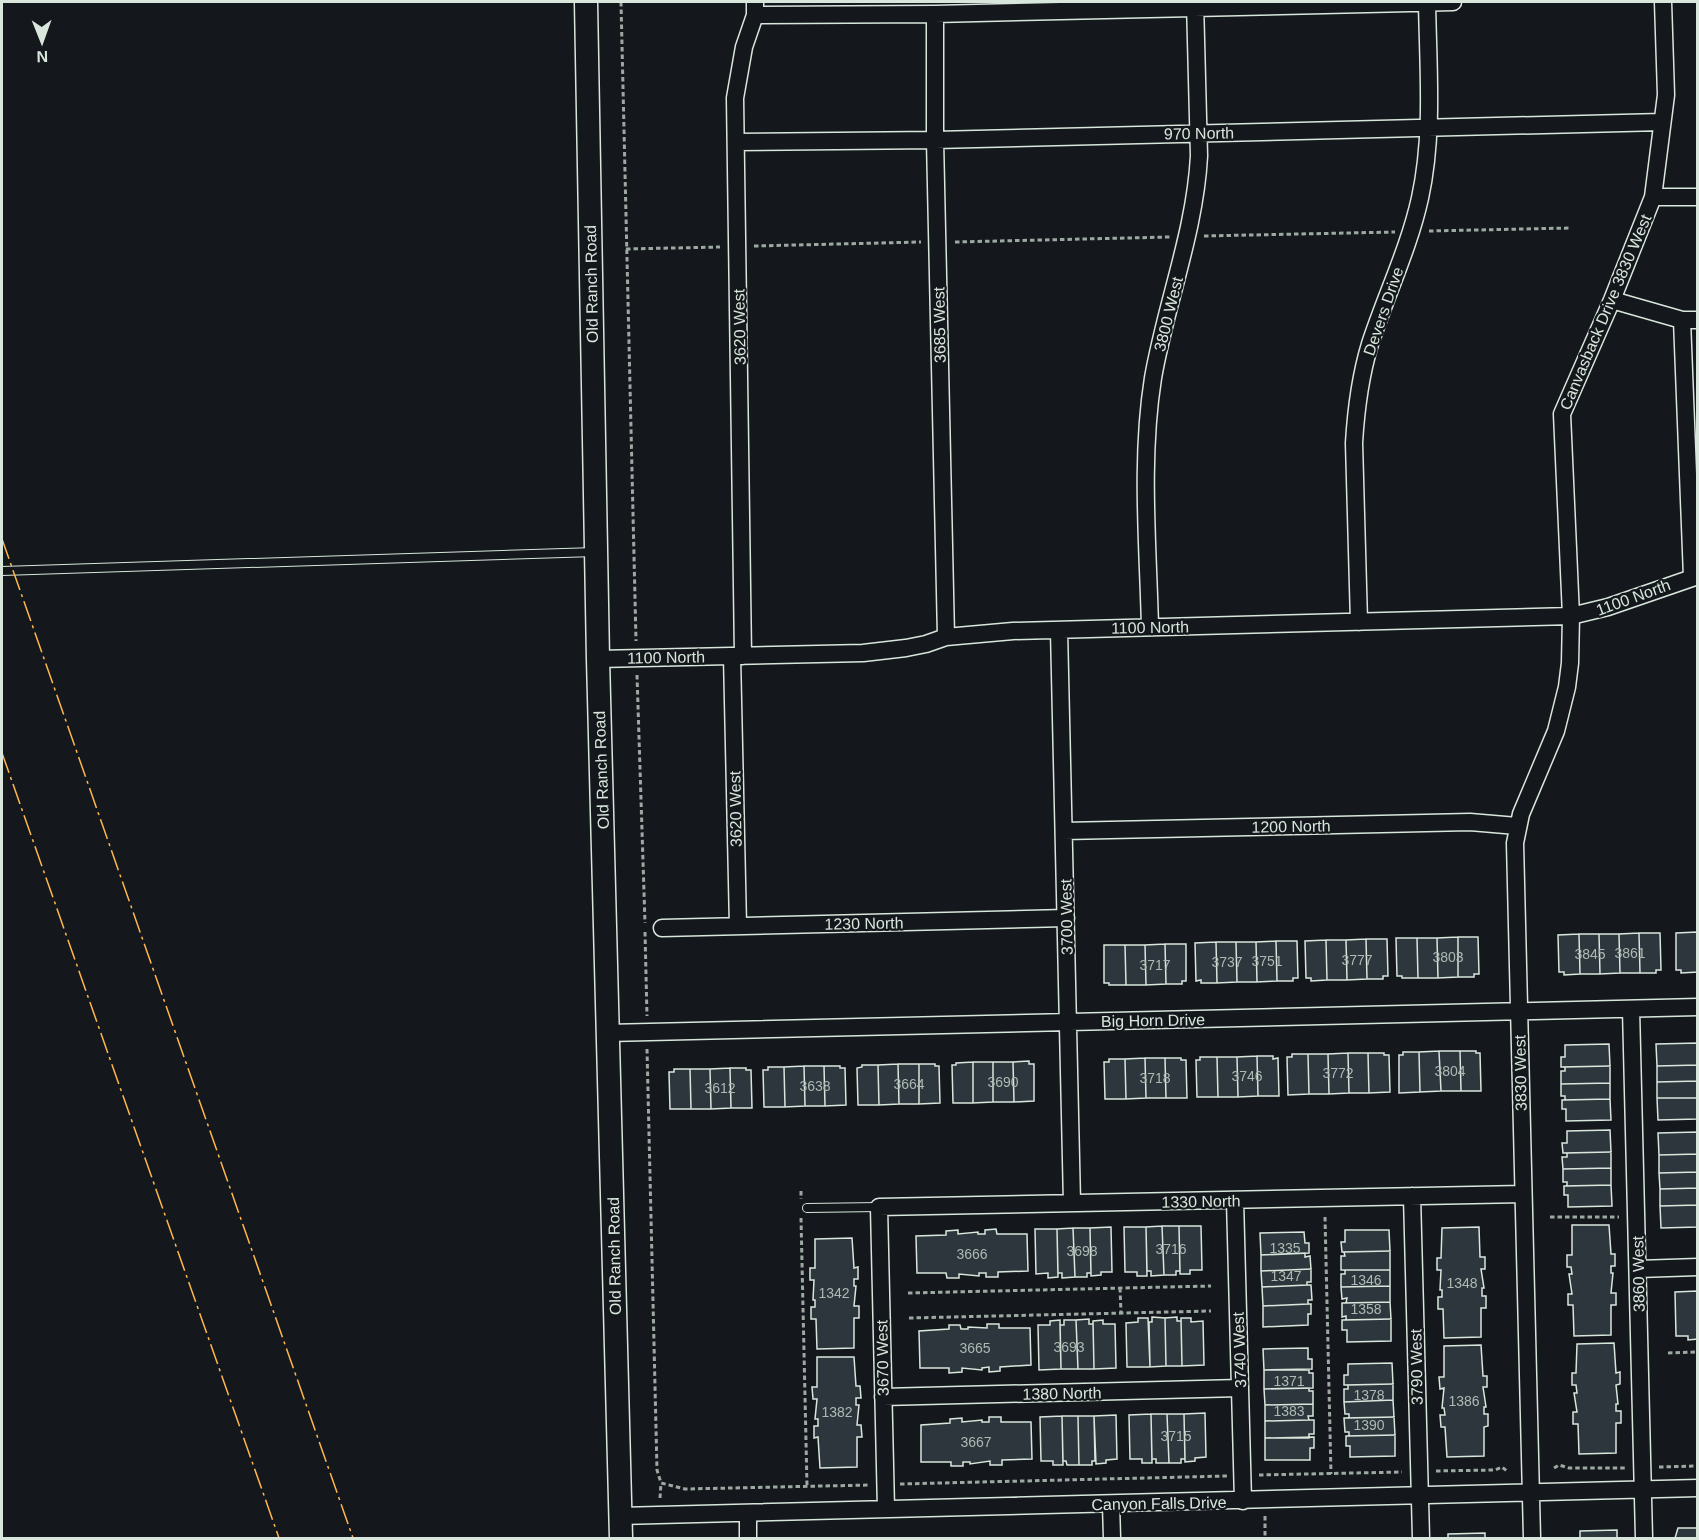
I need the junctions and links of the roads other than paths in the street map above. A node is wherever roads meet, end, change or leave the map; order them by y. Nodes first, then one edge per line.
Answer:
1 (586, 2) edge
2 (1426, 2) edge
3 (1453, 2) edge
4 (1663, 2) edge
5 (1195, 4) edge
6 (755, 8) edge
7 (935, 14) junction
8 (1662, 122) junction
9 (1429, 128) junction
10 (1198, 133) junction
11 (935, 140) junction
12 (736, 142) junction
13 (1653, 197) junction
14 (1698, 197) edge
15 (1612, 300) junction
16 (1690, 320) edge
17 (596, 552) junction
18 (2, 572) edge
19 (1695, 576) edge
20 (1571, 616) junction
21 (1359, 622) junction
22 (1150, 627) junction
23 (1059, 630) junction
24 (946, 637) junction
25 (738, 656) junction
26 (598, 659) junction
27 (1517, 826) junction
28 (1064, 831) junction
29 (1066, 918) junction
30 (738, 926) junction
31 (662, 928) dead end
32 (1698, 1007) edge
33 (1631, 1009) junction
34 (1518, 1012) junction
35 (1068, 1022) junction
36 (608, 1033) junction
37 (1523, 1194) junction
38 (1412, 1196) junction
39 (1235, 1200) junction
40 (1072, 1203) junction
41 (879, 1207) junction
42 (803, 1209) road end
43 (1698, 1268) edge
44 (1638, 1269) junction
45 (1240, 1388) junction
46 (884, 1397) junction
47 (1698, 1488) edge
48 (1643, 1491) junction
49 (1531, 1494) junction
50 (1420, 1496) junction
51 (1243, 1501) junction
52 (1111, 1504) junction
53 (886, 1509) junction
54 (748, 1513) junction
55 (620, 1527) edge
56 (748, 1539) edge
57 (1112, 1539) edge
58 (1421, 1539) edge
59 (1532, 1539) edge
60 (1644, 1539) edge

1 - 17 street, Old Ranch Road
2 - 3 street
2 - 5 street
2 - 9 street, Devers Drive
4 - 8 street
5 - 7 street
5 - 10 street, 3800 West
6 - 7 street
6 - 12 street, 3620 West
7 - 11 street, 3685 West
8 - 9 street, 970 North
8 - 13 street
9 - 10 street, 970 North
9 - 21 street, Devers Drive
10 - 11 street, 970 North
10 - 22 street, 3800 West
11 - 12 street, 970 North
11 - 24 street, 3685 West
12 - 25 street, 3620 West
13 - 14 street, Canvasback Drive 3830 West
13 - 15 street, Canvasback Drive 3830 West
15 - 16 street
15 - 20 street, Canvasback Drive 3830 West
16 - 19 street
17 - 18 lane
17 - 26 street, Old Ranch Road
19 - 20 street, 1100 North
20 - 21 street, 1100 North
20 - 27 street, 3830 West
21 - 22 street, 1100 North
22 - 23 street, 1100 North
23 - 24 street, 1100 North
23 - 28 street, 3700 West
24 - 25 street, 1100 North
25 - 26 street, 1100 North
25 - 30 street, 3620 West
26 - 36 street, Old Ranch Road
27 - 28 street, 1200 North
27 - 34 street, 3830 West
28 - 29 street, 3700 West
29 - 30 street, 1230 North
29 - 35 street, 3700 West
30 - 31 street, 1230 North
32 - 33 street, Big Horn Drive
33 - 34 street, Big Horn Drive
33 - 44 street, 3860 West
34 - 35 street, Big Horn Drive
34 - 37 street, 3830 West
35 - 36 street, Big Horn Drive
35 - 40 street, 3700 West
36 - 55 street, Old Ranch Road
37 - 38 street, 1330 North
37 - 49 street, 3830 West
38 - 39 street, 1330 North
38 - 50 street, 3790 West
39 - 40 street, 1330 North
39 - 45 street, 3740 West
40 - 41 street, 1330 North
41 - 42 lane
41 - 46 street, 3670 West
43 - 44 street
44 - 48 street, 3860 West
45 - 46 street, 1380 North
45 - 51 street, 3740 West
46 - 53 street, 3670 West
47 - 48 street, Canyon Falls Drive
48 - 49 street, Canyon Falls Drive
48 - 60 street, 3860 West
49 - 50 street, Canyon Falls Drive
49 - 59 street, 3830 West
50 - 51 street, Canyon Falls Drive
50 - 58 street, 3790 West
51 - 52 street, Canyon Falls Drive
52 - 53 street, Canyon Falls Drive
52 - 57 street
53 - 54 street, Canyon Falls Drive
54 - 55 street, Canyon Falls Drive
54 - 56 street

